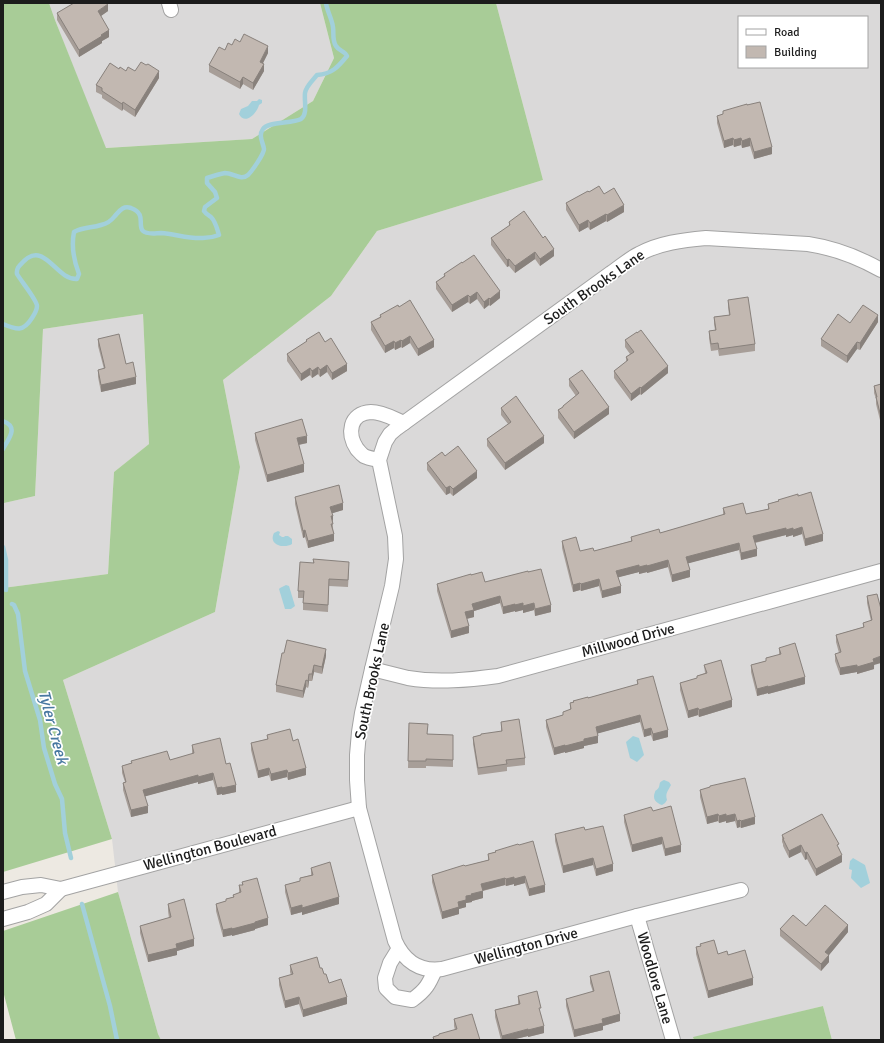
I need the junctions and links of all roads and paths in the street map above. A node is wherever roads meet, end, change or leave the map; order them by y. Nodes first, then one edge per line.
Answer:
1 (881, 270) edge
2 (404, 423) junction
3 (379, 460) junction
4 (881, 571) edge
5 (372, 669) junction
6 (359, 808) junction
7 (61, 889) junction
8 (741, 890) dead end
9 (3, 892) edge
10 (637, 916) junction
11 (3, 919) edge
12 (398, 950) junction
13 (414, 965) joint
14 (436, 970) junction
15 (673, 1040) edge

1 - 2 street, South Brooks Lane
2 - 3 street, South Brooks Lane
2 - 3 street
3 - 5 street, South Brooks Lane
4 - 5 street, Millwood Drive
5 - 6 street, South Brooks Lane
6 - 7 street, Wellington Boulevard
6 - 12 street, South Brooks Lane
7 - 9 street, Wellington Boulevard
7 - 11 street, Wellington Boulevard
8 - 10 street, Wellington Drive
10 - 14 street, Wellington Drive
10 - 15 street, Woodlore Lane
12 - 13 street, South Brooks Lane
12 - 14 street
13 - 14 street, Wellington Drive

